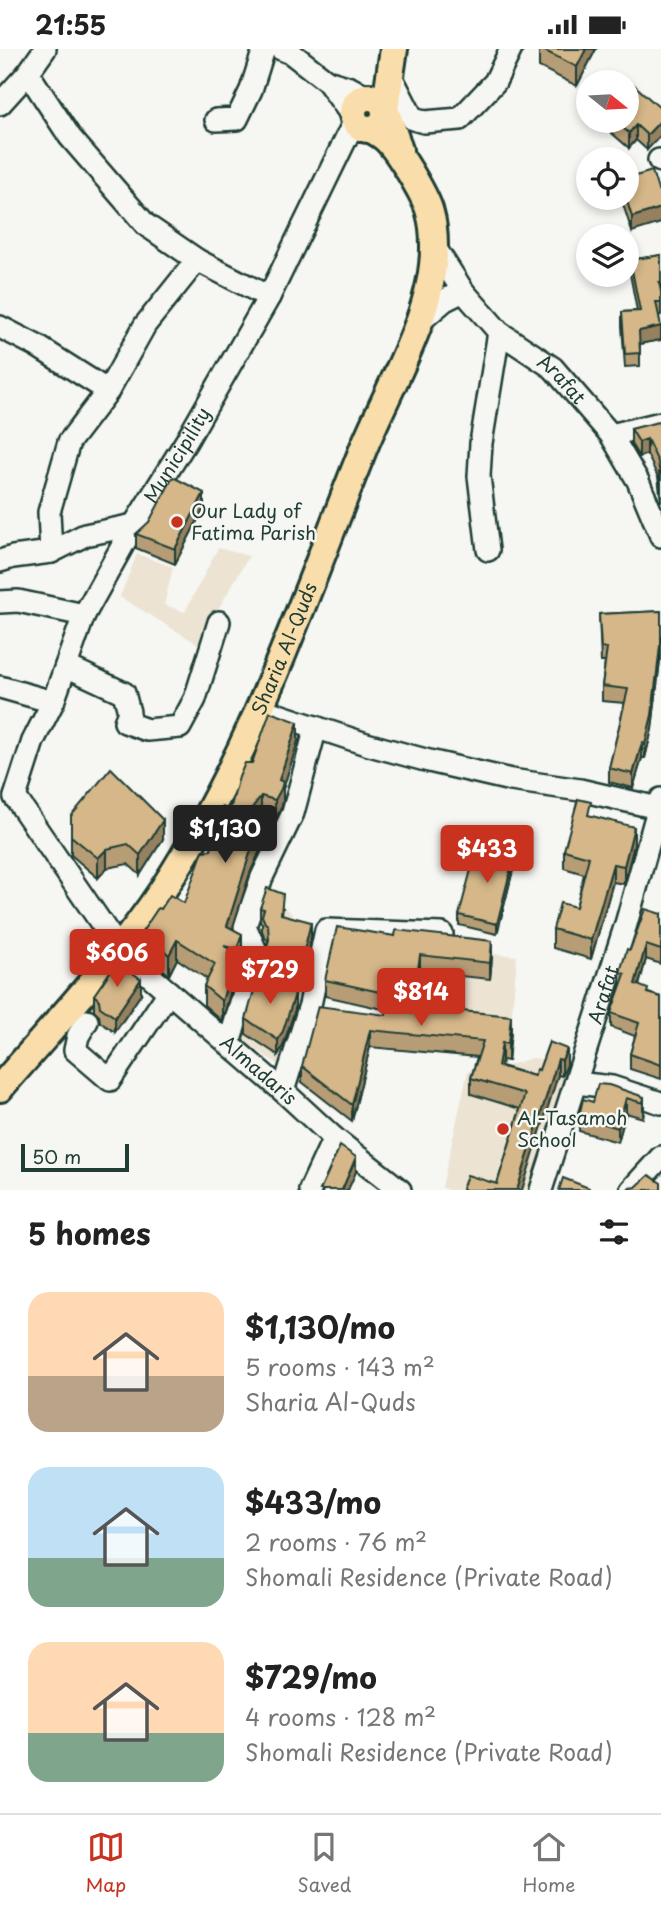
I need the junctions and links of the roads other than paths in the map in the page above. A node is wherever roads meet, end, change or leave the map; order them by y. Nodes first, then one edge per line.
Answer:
1 (45, 49) edge
2 (264, 49) edge
3 (511, 49) edge
4 (288, 50) edge
5 (390, 57) edge
6 (28, 73) junction
7 (1, 100) edge
8 (366, 109) junction
9 (216, 120) dead end
10 (434, 246) junction
11 (197, 260) junction
12 (463, 291) junction
13 (269, 297) junction
14 (417, 324) junction
15 (0, 327) edge
16 (499, 332) junction
17 (108, 391) junction
18 (661, 423) edge
19 (611, 435) junction
20 (134, 525) junction
21 (661, 536) edge
22 (488, 550) dead end
23 (51, 552) junction
24 (0, 561) edge
25 (0, 602) edge
26 (83, 615) junction
27 (219, 622) dead end
28 (66, 666) junction
29 (0, 687) edge
30 (53, 702) junction
31 (261, 709) junction
32 (316, 727) junction
33 (8, 801) edge
34 (660, 803) edge
35 (442, 934) edge
36 (119, 949) junction
37 (169, 992) junction
38 (87, 1021) dead end
39 (229, 1044) junction
40 (576, 1083) junction
41 (0, 1087) edge
42 (283, 1091) junction
43 (661, 1104) edge
44 (334, 1138) junction
45 (661, 1157) edge
46 (310, 1190) edge
47 (400, 1190) edge
48 (541, 1190) edge
49 (631, 1190) edge

1 - 6 street
2 - 9 street
3 - 5 street
4 - 8 street
5 - 8 main road
6 - 7 street
6 - 11 street
8 - 10 main road, Sharia Al-Quds
8 - 13 street, Municipility
10 - 12 street, Arafat
10 - 14 main road, Sharia Al-Quds
11 - 13 street
11 - 17 street
12 - 14 street
12 - 16 street, Arafat
13 - 20 street, Municipility
14 - 31 main road, Sharia Al-Quds
15 - 17 street
16 - 19 street, Arafat
16 - 22 street
17 - 23 street
18 - 19 street
19 - 21 street, Arafat
20 - 23 street
20 - 26 street, Municipility
23 - 24 street
25 - 26 street
26 - 28 street, Municipility
27 - 28 street
28 - 30 street, Municipility
29 - 30 street
30 - 33 street, Municipility
31 - 32 street
31 - 36 main road, Sharia Al-Quds
32 - 34 street
32 - 39 street
33 - 36 street, Almadaris
34 - 40 street, Arafat
35 - 42 street
36 - 37 street, Almadaris
36 - 41 main road, Sharia Al-Quds
37 - 38 street
37 - 39 street, Almadaris
39 - 42 street, Almadaris
40 - 43 street
40 - 48 street, Arafat
42 - 44 street, Almadaris
44 - 46 street
44 - 47 street, Almadaris
45 - 49 street

